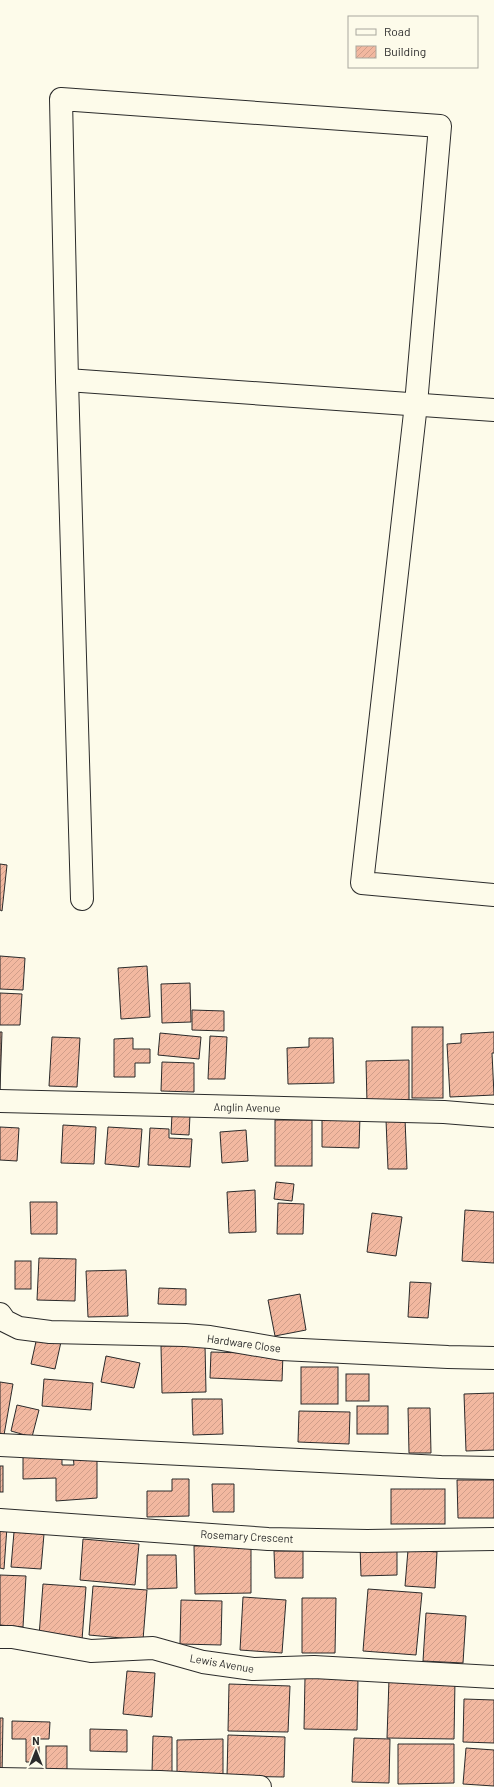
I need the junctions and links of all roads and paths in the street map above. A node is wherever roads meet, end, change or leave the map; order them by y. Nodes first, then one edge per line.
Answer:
1 (67, 380) junction
2 (416, 404) junction
3 (494, 410) edge
4 (494, 895) edge
5 (82, 898) dead end
6 (0, 1101) edge
7 (494, 1116) edge
8 (0, 1314) edge
9 (494, 1358) edge
10 (0, 1445) edge
11 (494, 1468) edge
12 (0, 1520) edge
13 (494, 1539) edge
14 (0, 1637) edge
15 (494, 1677) edge
16 (0, 1779) edge
17 (260, 1787) edge

1 - 2 street
1 - 2 street
1 - 5 street
2 - 3 street
2 - 4 street
6 - 7 street, Anglin Avenue
8 - 9 street, Hardware Close
10 - 11 street
12 - 13 street, Rosemary Crescent
14 - 15 street, Lewis Avenue
16 - 17 street

